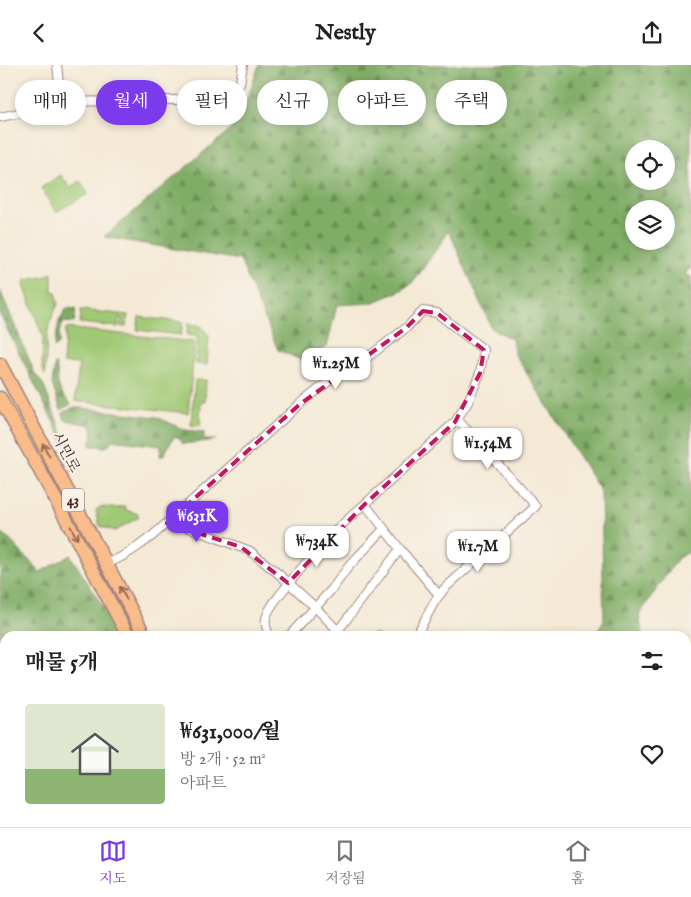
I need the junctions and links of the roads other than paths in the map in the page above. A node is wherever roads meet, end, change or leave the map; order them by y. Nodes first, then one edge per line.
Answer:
1 (57, 65) edge
2 (243, 65) edge
3 (59, 80) edge
4 (86, 102) edge
5 (15, 114) edge
6 (0, 117) edge
7 (0, 364) edge
8 (0, 398) edge
9 (457, 419) junction
10 (365, 504) junction
11 (168, 523) junction
12 (384, 529) junction
13 (400, 549) junction
14 (107, 563) junction
15 (288, 583) junction
16 (439, 595) junction
17 (315, 607) junction
18 (125, 631) edge
19 (142, 631) edge
20 (268, 631) edge
21 (293, 631) edge
22 (336, 631) edge
23 (341, 631) edge
24 (419, 631) edge

1 - 3 street
2 - 4 street
5 - 6 street
14 -> 7 main road, 시민로 / 43
8 -> 18 main road, 시민로 / 43
9 - 10 street
9 - 11 street
9 - 16 street
10 - 12 street
10 - 15 street
11 - 14 street
11 - 15 street
12 - 13 street
12 - 17 street
13 - 16 street
13 - 23 street
19 -> 14 main road, 시민로 / 43
15 - 17 street
15 - 20 street
16 - 24 street
17 - 21 street
17 - 22 street

